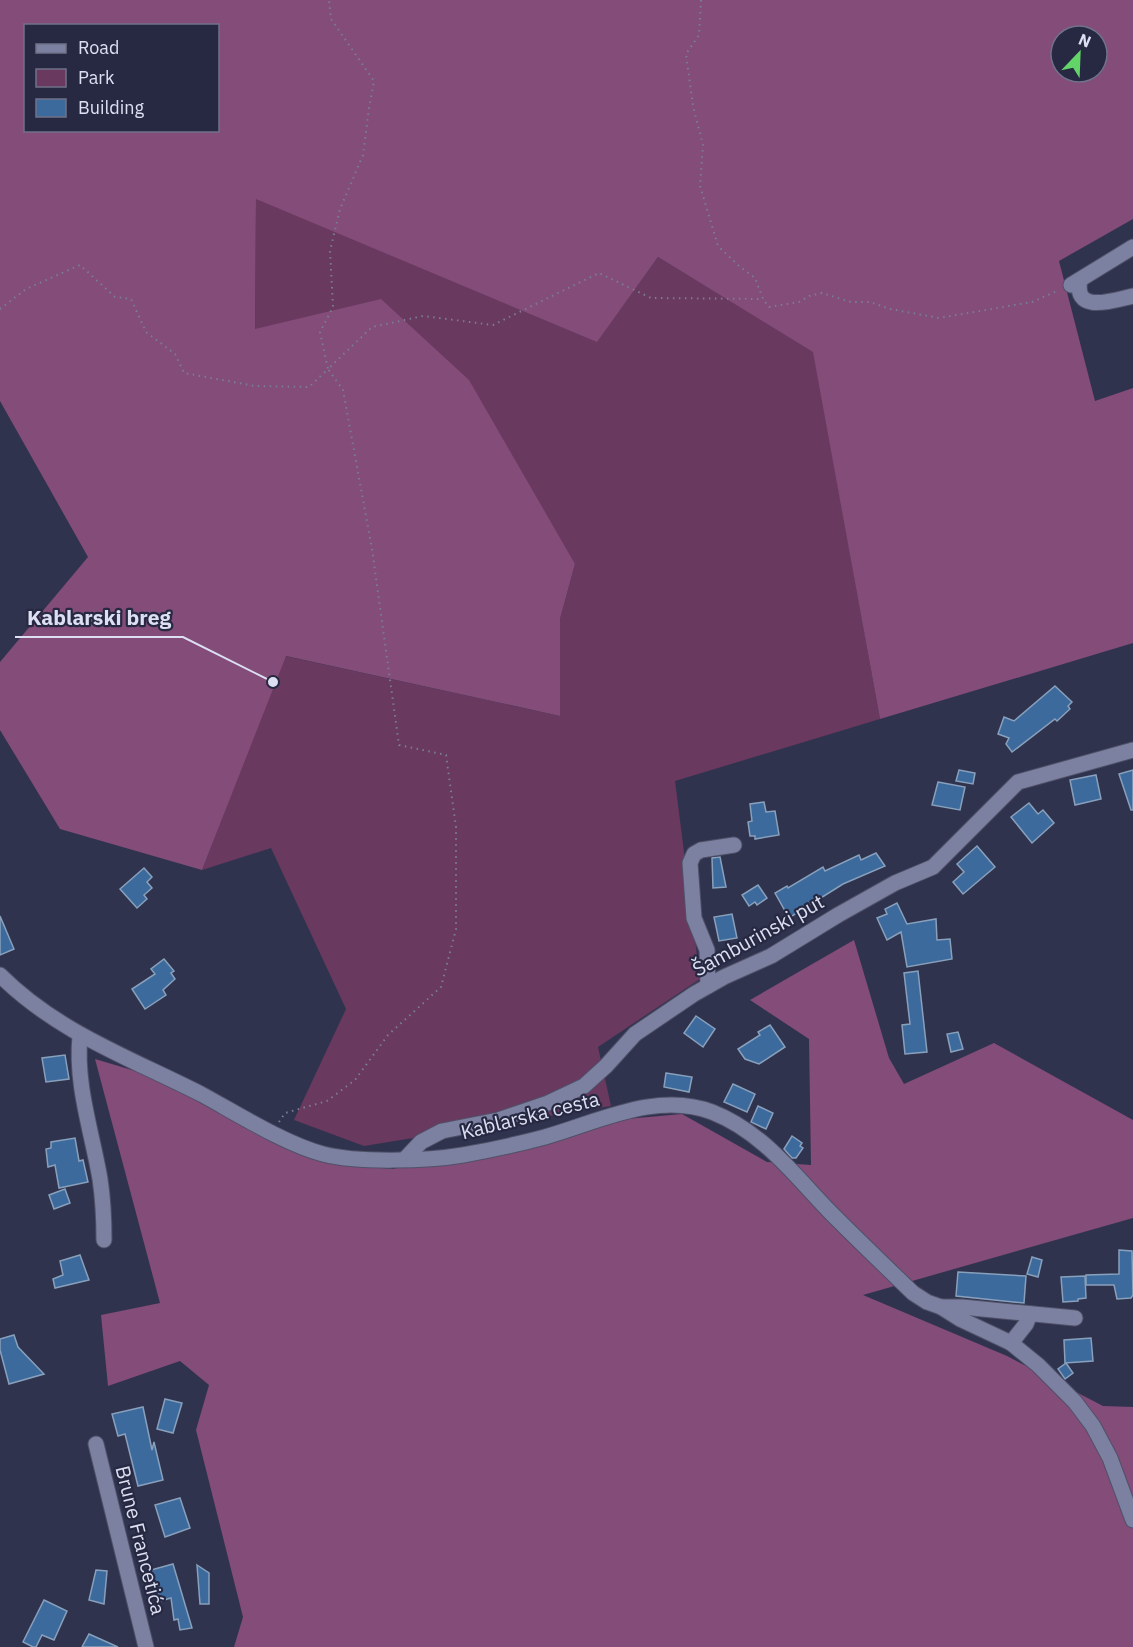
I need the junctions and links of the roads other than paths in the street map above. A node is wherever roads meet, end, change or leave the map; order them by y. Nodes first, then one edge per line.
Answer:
1 (1133, 247) edge
2 (1133, 296) edge
3 (1133, 750) edge
4 (734, 845) dead end
5 (0, 975) edge
6 (708, 986) junction
7 (80, 1036) junction
8 (405, 1159) junction
9 (105, 1240) dead end
10 (941, 1307) junction
11 (1030, 1314) junction
12 (1075, 1318) dead end
13 (1011, 1343) junction
14 (96, 1444) dead end
15 (1133, 1520) edge
16 (146, 1647) edge

1 - 2 street
3 - 6 street, Šamburinski put
4 - 6 street
5 - 7 street, Kablarska cesta
6 - 8 street, Šamburinski put
7 - 8 street, Kablarska cesta
7 - 9 street
8 - 10 street, Kablarska cesta
10 - 11 street, Kablarska cesta
10 - 13 street, Kablarska cesta
11 - 12 street, Kablarska cesta
11 - 13 street
13 - 15 street, Kablarska cesta
14 - 16 street, Brune Francetića

